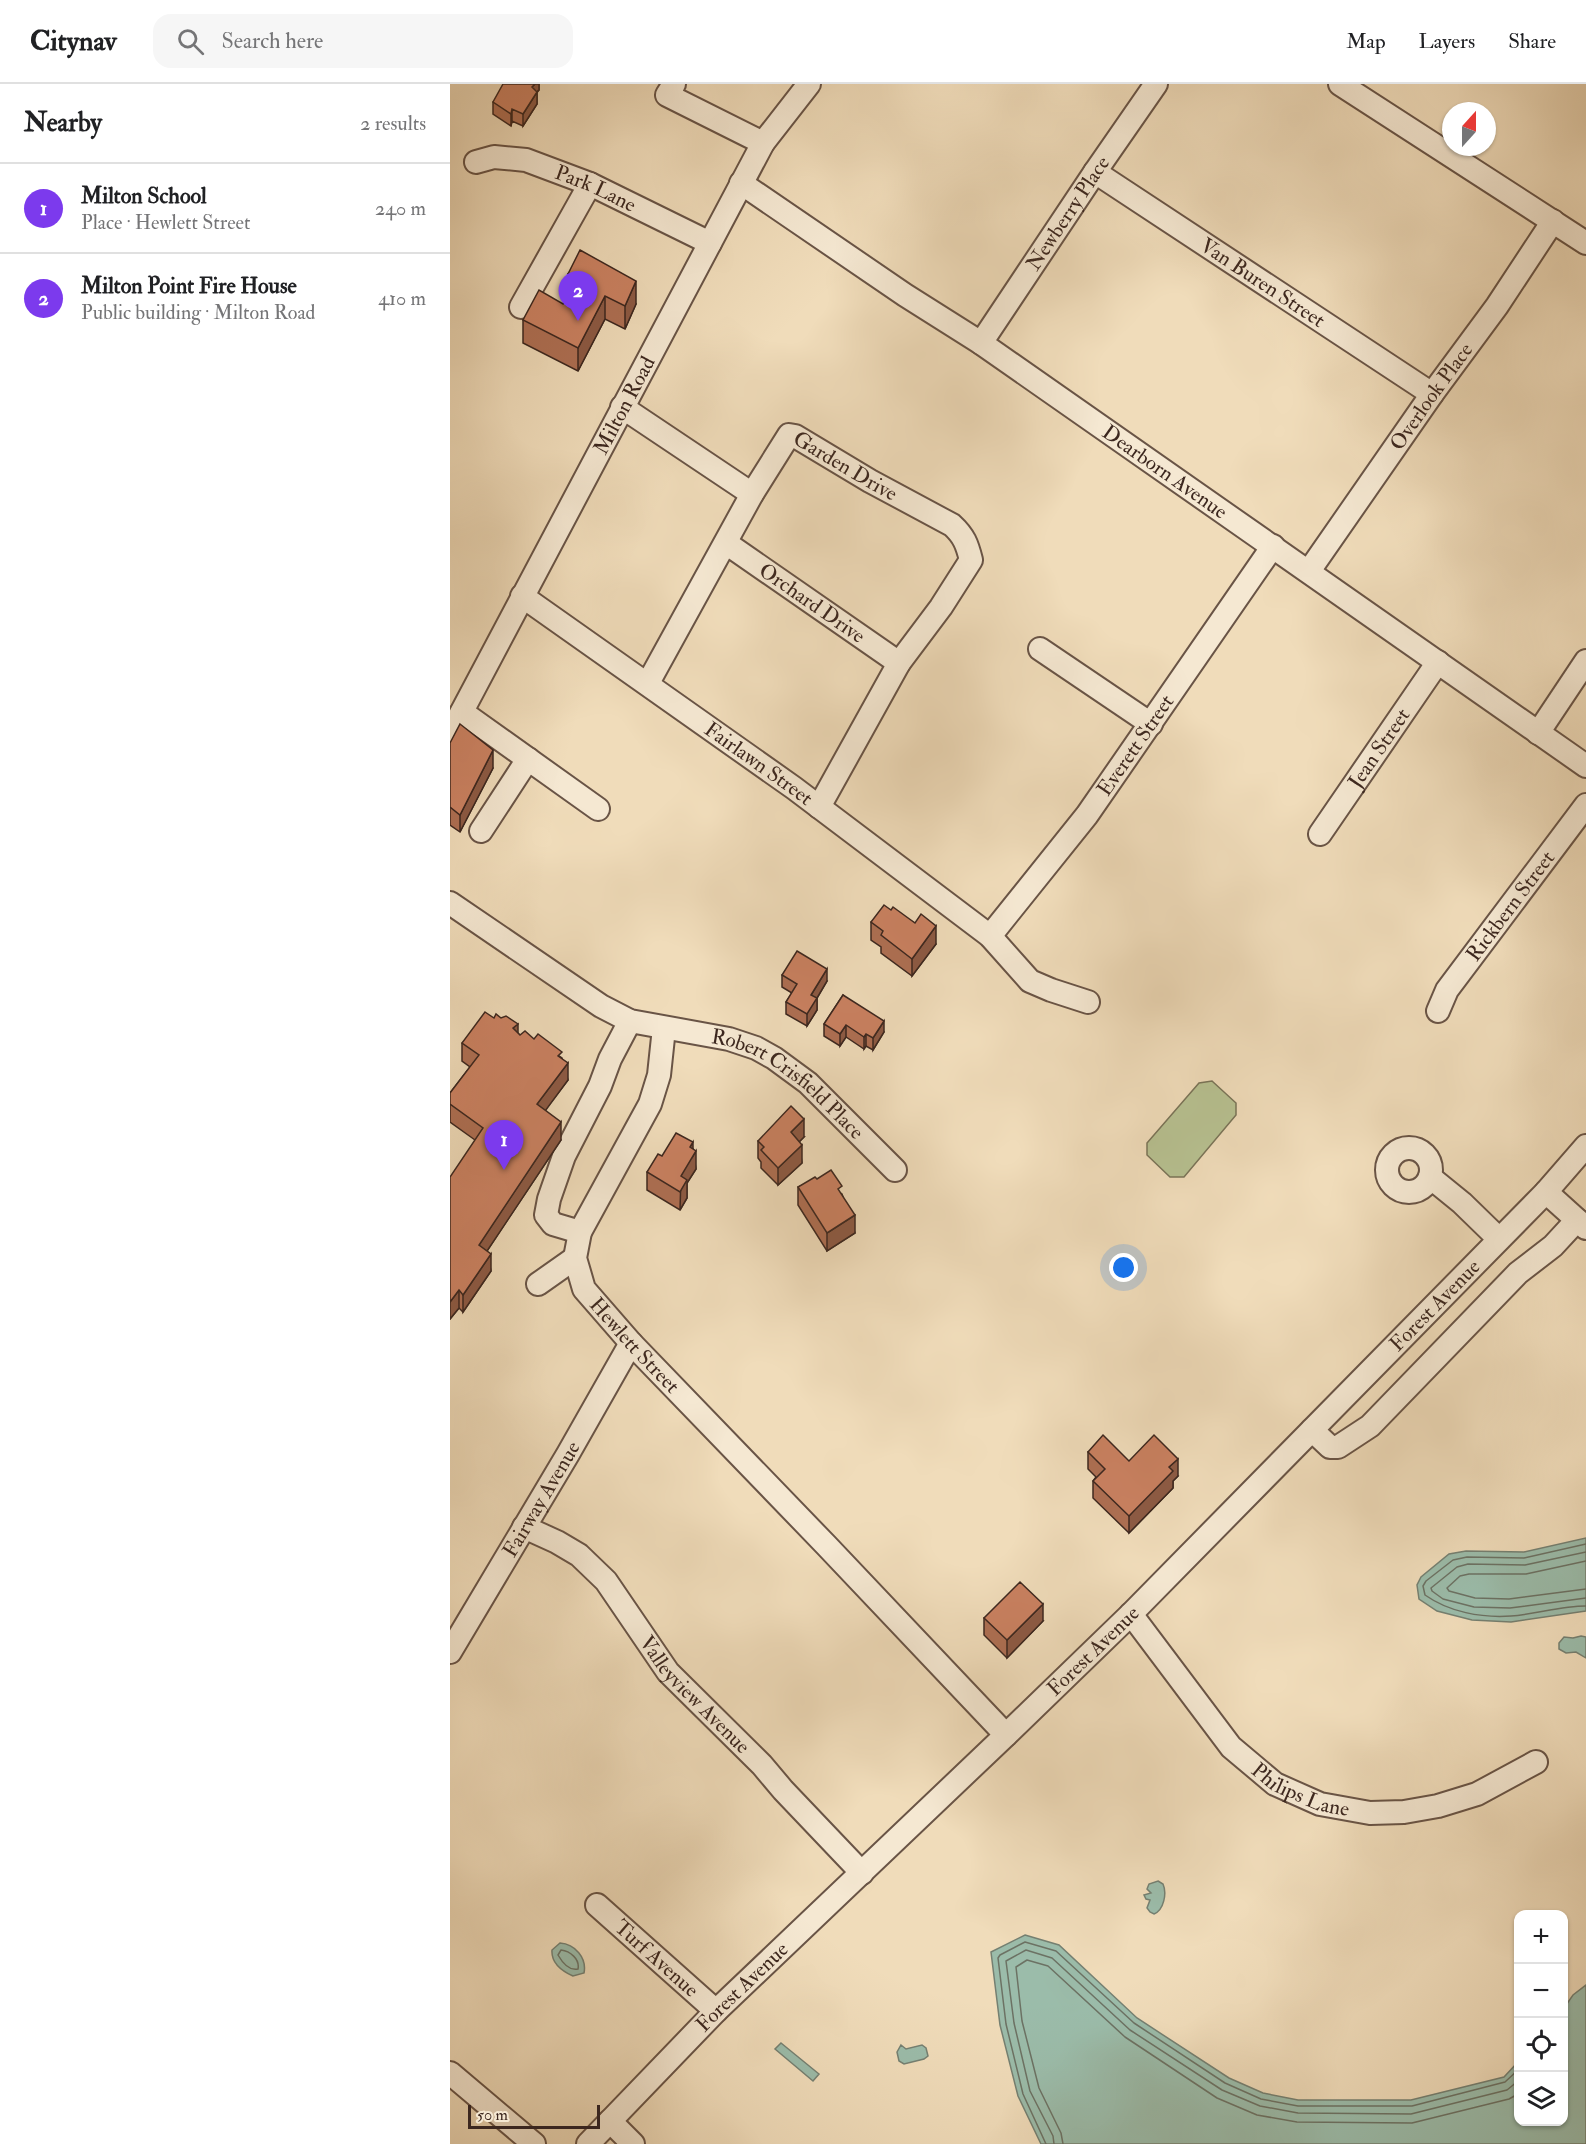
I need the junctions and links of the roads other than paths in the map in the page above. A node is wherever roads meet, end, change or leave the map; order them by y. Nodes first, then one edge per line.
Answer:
1 (809, 84) edge
2 (1156, 84) edge
3 (1340, 84) edge
4 (670, 89) edge
5 (763, 143) junction
6 (476, 162) dead end
7 (1095, 172) junction
8 (741, 183) junction
9 (590, 184) junction
10 (1553, 221) junction
11 (710, 243) junction
12 (1586, 243) edge
13 (521, 308) dead end
14 (981, 343) junction
15 (1432, 394) junction
16 (622, 407) junction
17 (752, 494) junction
18 (726, 543) junction
19 (1273, 546) junction
20 (1309, 571) junction
21 (522, 596) junction
22 (1040, 649) dead end
23 (1586, 661) edge
24 (1438, 662) junction
25 (899, 663) junction
26 (648, 683) junction
27 (462, 712) junction
28 (1151, 723) junction
29 (1538, 733) junction
30 (450, 734) edge
31 (528, 759) junction
32 (1586, 766) edge
33 (1586, 805) edge
34 (819, 807) junction
35 (598, 809) dead end
36 (481, 831) dead end
37 (1320, 834) dead end
38 (450, 903) edge
39 (990, 936) junction
40 (1088, 1002) dead end
41 (1438, 1011) dead end
42 (630, 1021) junction
43 (664, 1028) junction
44 (1586, 1146) edge
45 (895, 1170) dead end
46 (1430, 1177) dead end
47 (1546, 1192) junction
48 (1582, 1224) edge
49 (580, 1232) junction
50 (1499, 1239) junction
51 (575, 1258) junction
52 (538, 1284) dead end
53 (631, 1343) junction
54 (1312, 1430) junction
55 (524, 1527) junction
56 (1131, 1614) junction
57 (450, 1652) edge
58 (1006, 1735) junction
59 (1536, 1762) dead end
60 (862, 1873) junction
61 (597, 1905) dead end
62 (716, 2011) junction
63 (450, 2073) edge
64 (610, 2121) junction
65 (534, 2144) edge
66 (588, 2144) edge
67 (633, 2144) edge

1 - 5 street, Milton Road
2 - 7 street, Newberry Place
3 - 10 street
4 - 5 street
5 - 8 street, Milton Road
6 - 9 street, Park Lane
7 - 14 street, Newberry Place
7 - 15 street, Van Buren Street
8 - 11 street, Milton Road
8 - 14 street, Dearborn Avenue
9 - 11 street, Park Lane
9 - 13 street
10 - 12 street
10 - 15 street, Overlook Place
11 - 16 street, Milton Road
14 - 19 street, Dearborn Avenue
15 - 20 street, Overlook Place
16 - 17 street
16 - 21 street, Milton Road
17 - 18 street, Garden Drive
17 - 25 street, Garden Drive
18 - 25 street, Orchard Drive
18 - 26 street, Garden Drive
19 - 20 street, Dearborn Avenue
19 - 28 street, Everett Street
20 - 24 street, Dearborn Avenue
21 - 26 street, Fairlawn Street
21 - 27 street, Milton Road
22 - 28 street
23 - 29 street
24 - 29 street, Dearborn Avenue
24 - 37 street, Jean Street
25 - 34 street
26 - 34 street, Fairlawn Street
27 - 30 street, Milton Road
27 - 31 street
28 - 39 street, Everett Street
29 - 32 street, Dearborn Avenue
31 - 35 street
31 - 36 street
33 - 41 street, Rickbern Street
34 - 39 street, Fairlawn Street
38 - 42 street
39 - 40 street, Fairlawn Street
42 - 43 street
42 - 49 street
43 - 45 street, Robert Crisfield Place
43 - 49 street, Hewlett Street
44 - 47 street, Forest Avenue
46 - 50 street
47 - 48 street
47 - 50 street, Forest Avenue
48 - 54 street
49 - 51 street, Hewlett Street
50 - 54 street, Forest Avenue
51 - 52 street
51 - 53 street, Hewlett Street
53 - 55 street, Fairway Avenue
53 - 58 street, Hewlett Street
54 - 56 street, Forest Avenue
55 - 57 street, Fairway Avenue
55 - 60 street, Valleyview Avenue
56 - 58 street, Forest Avenue
56 - 59 street, Philips Lane
58 - 60 street, Forest Avenue
60 - 62 street, Forest Avenue
61 - 62 street, Turf Avenue
62 - 64 street, Forest Avenue
63 - 65 street
64 - 66 street, Forest Avenue
64 - 67 street

